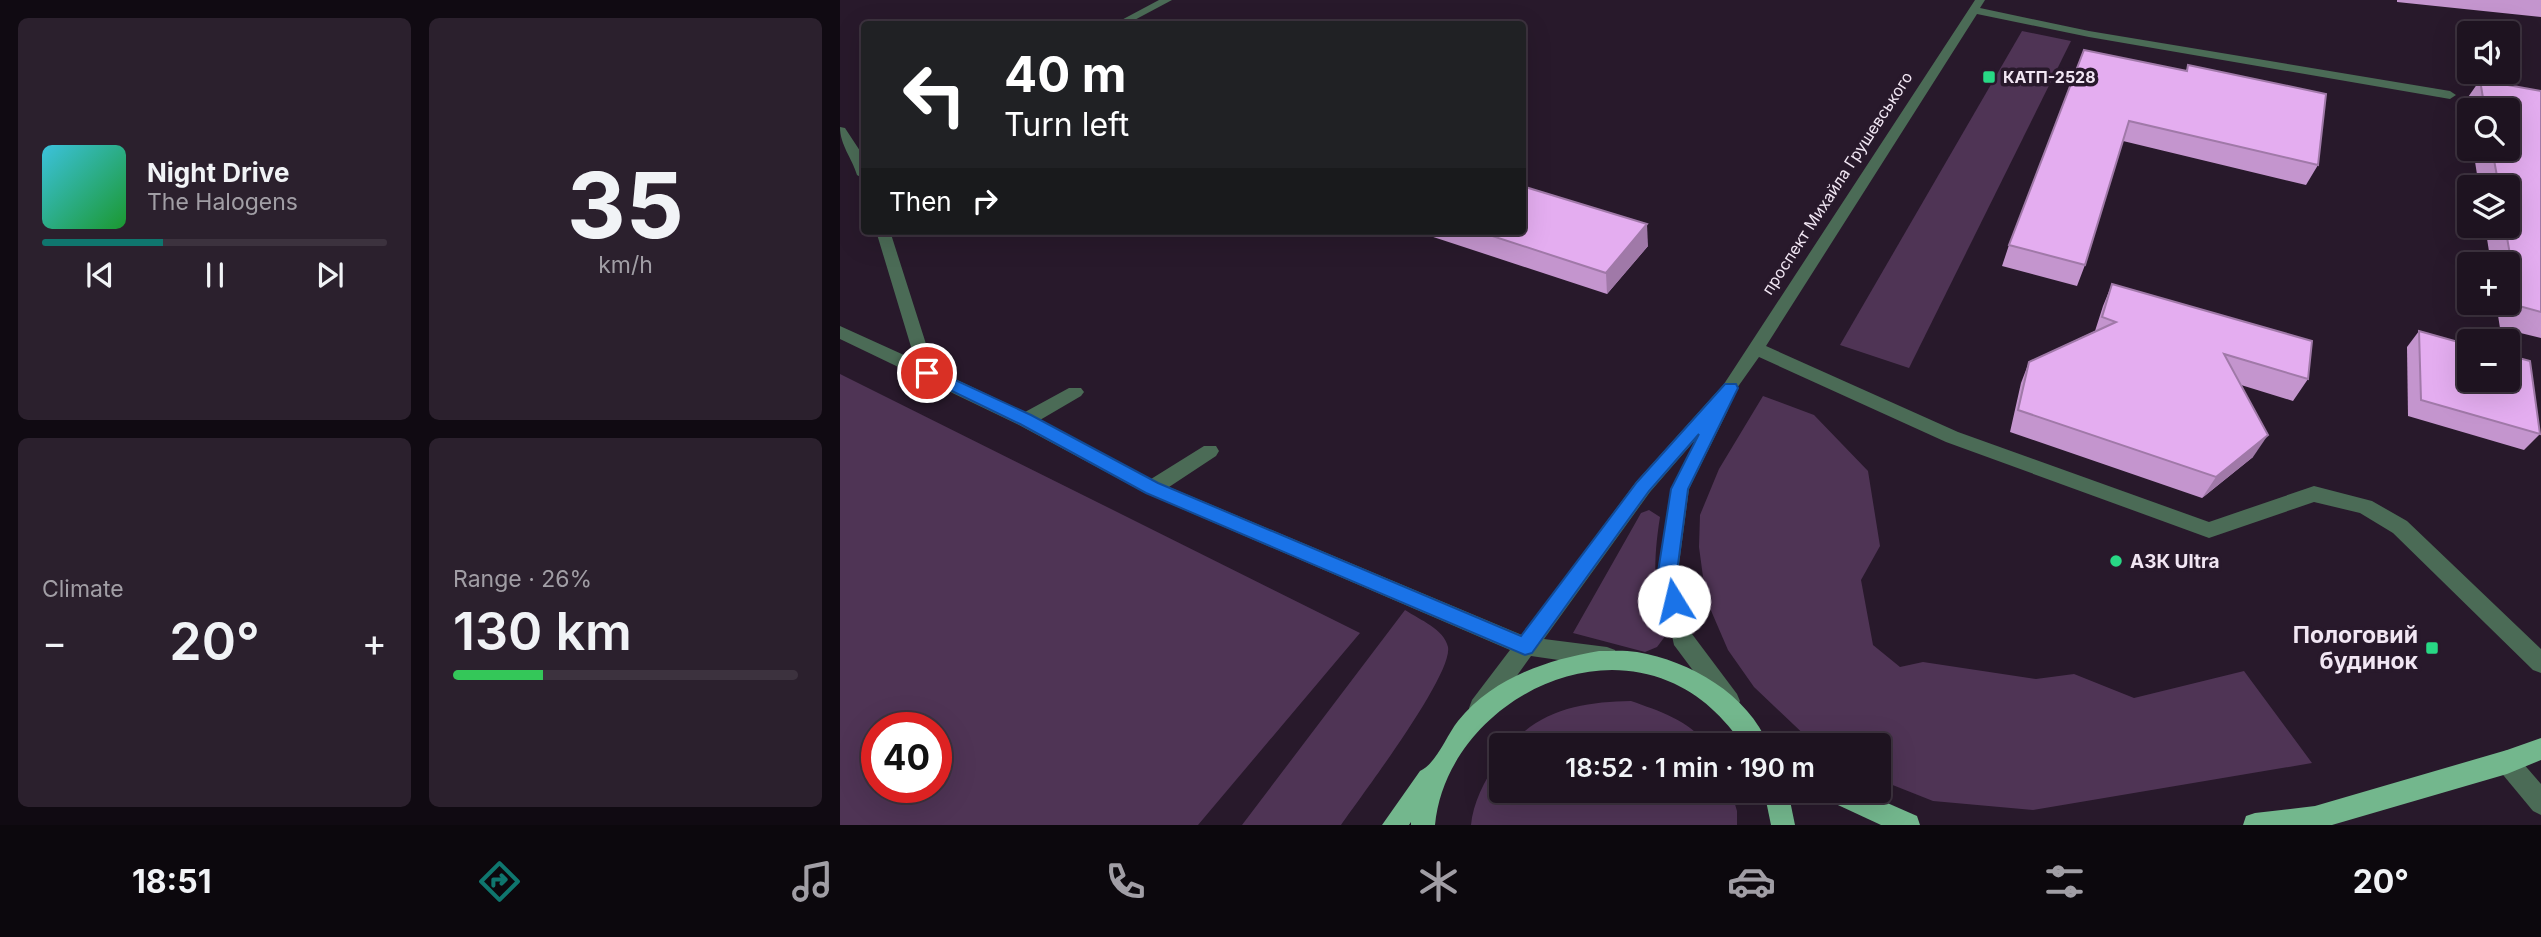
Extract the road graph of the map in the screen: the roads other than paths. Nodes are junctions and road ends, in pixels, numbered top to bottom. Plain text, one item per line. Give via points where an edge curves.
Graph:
1 (1167, 0) edge
2 (1976, 5) edge
3 (1126, 21) edge
4 (2450, 94) dead end
5 (840, 131) edge
6 (861, 157) edge
7 (884, 235) edge
8 (840, 332) edge
9 (1757, 349) junction
10 (927, 373) junction
11 (1730, 388) junction
12 (1074, 392) dead end
13 (1025, 419) junction
14 (1210, 451) dead end
15 (1152, 488) junction
16 (1525, 646) junction
17 (1615, 658) junction
18 (2541, 663) edge
19 (1744, 723) junction
20 (1750, 733) edge
21 (1757, 733) edge
22 (1457, 740) junction
23 (2541, 749) edge
24 (2507, 762) junction
25 (1778, 803) edge
26 (1860, 803) edge
27 (2541, 803) edge
28 (2310, 821) edge
29 (1394, 825) edge
30 (1423, 825) edge
31 (1783, 825) edge
32 (1909, 825) edge
33 (2255, 825) edge

1 - 3 street
2 - 4 street via 2089,34
2 - 9 street, проспект Михайла Грушевського
5 - 6 street
7 - 10 street
8 - 10 street
9 - 11 street, проспект Михайла Грушевського
9 - 18 street via 1952,437 2209,530 2314,494 2365,506 2400,527
10 - 13 street
11 - 16 street, проспект Михайла Грушевського via 1643,487
11 - 19 street, проспект Михайла Грушевського via 1680,489 1668,572 1682,638
12 - 13 street
13 - 15 street
14 - 15 street
15 - 16 street
16 - 17 street
16 - 22 street, проспект Михайла Грушевського
17 - 19 main road via 1663,667 1707,688
17 - 22 main road via 1571,663 1529,678 1490,704
19 - 20 main road
19 - 21 main road
22 - 29 main road, проспект Михайла Грушевського
22 - 30 main road via 1428,793
23 - 24 main road
24 - 27 street
24 - 28 main road
25 - 31 main road
26 - 32 main road
28 - 33 main road

